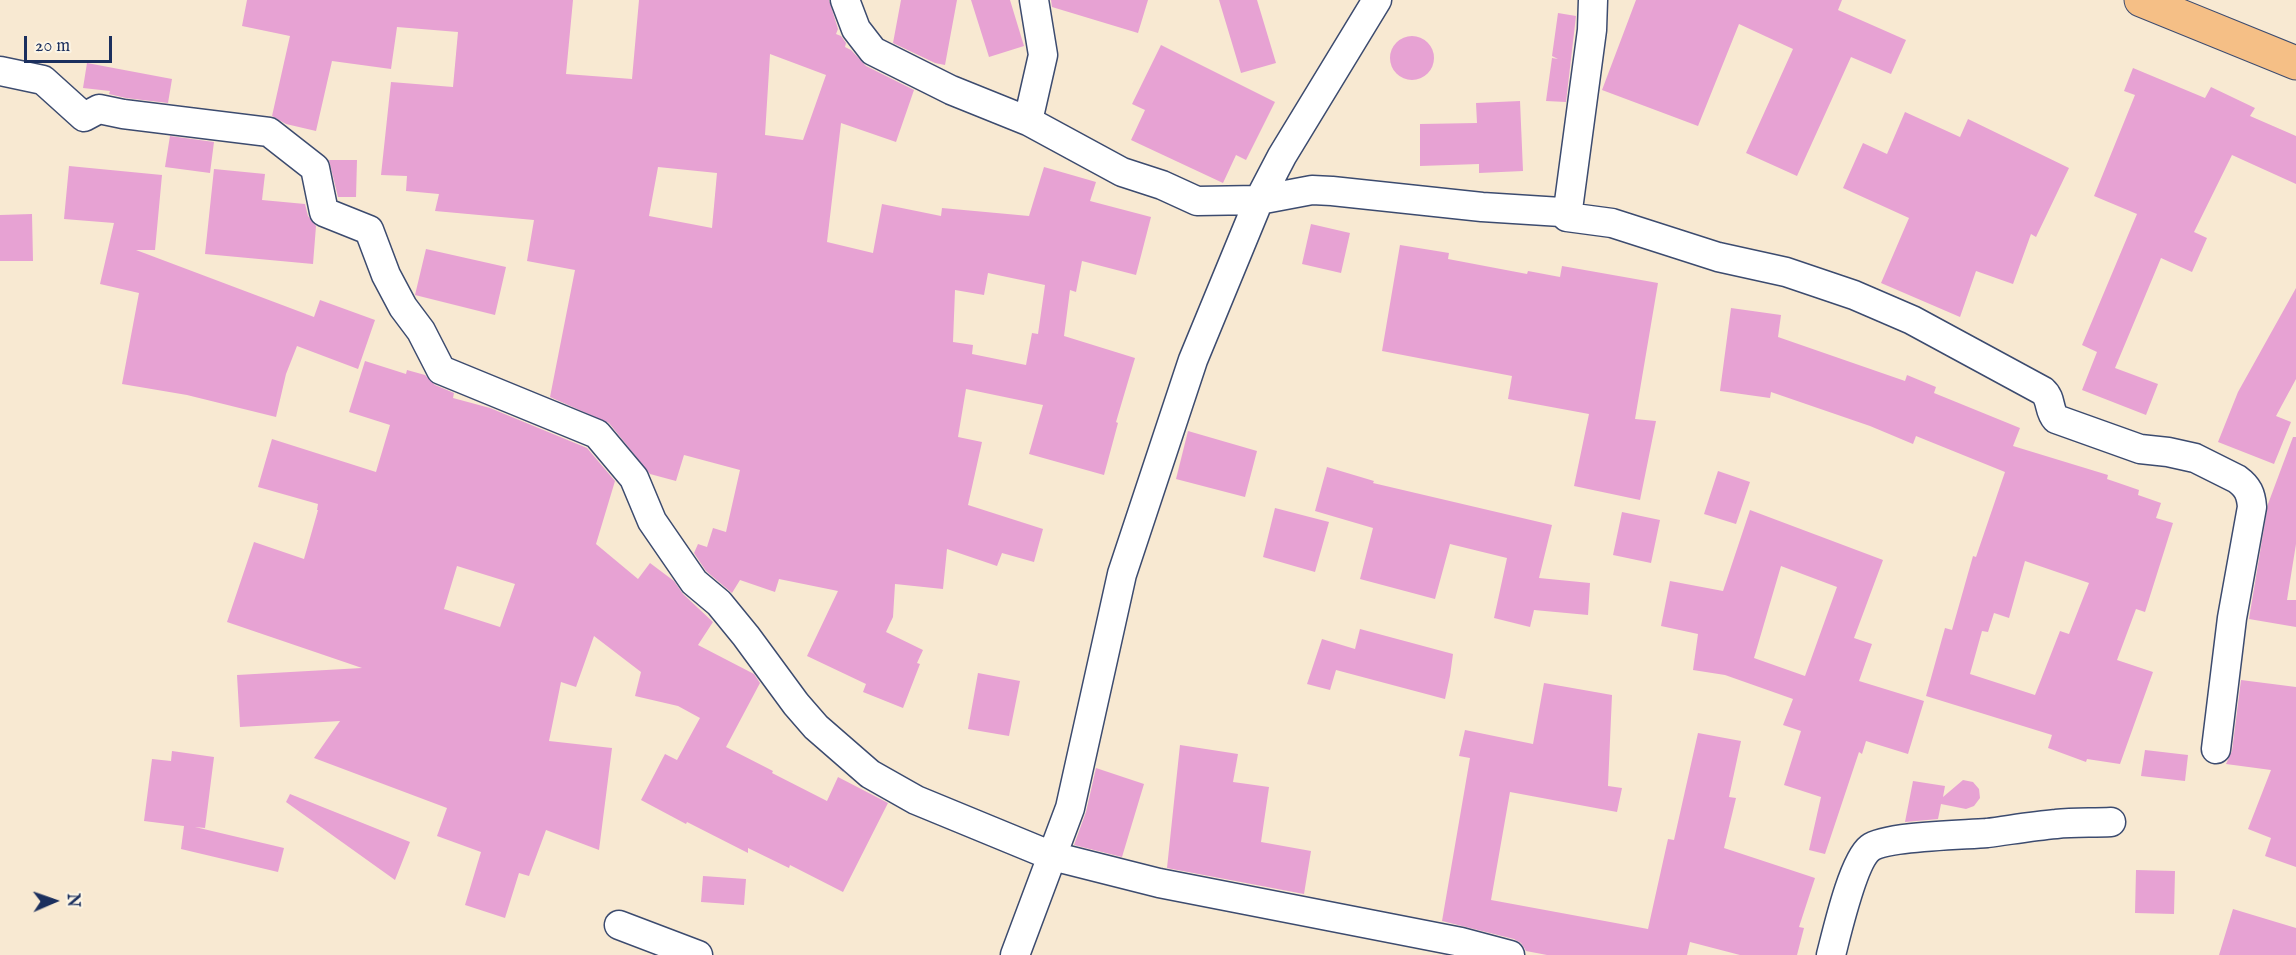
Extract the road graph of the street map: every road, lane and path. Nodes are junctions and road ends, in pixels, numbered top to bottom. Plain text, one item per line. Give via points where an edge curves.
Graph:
1 (845, 0) edge
2 (1034, 0) edge
3 (1377, 0) edge
4 (1593, 0) edge
5 (2141, 0) edge
6 (2296, 63) edge
7 (0, 71) edge
8 (1028, 121) junction
9 (1259, 200) junction
10 (1567, 217) junction
11 (2216, 749) dead end
12 (2111, 822) dead end
13 (1052, 856) junction
14 (619, 925) dead end
15 (698, 955) edge
16 (1015, 955) edge
17 (1510, 955) edge
18 (1831, 955) edge

1 - 8 street via 856,29 873,51 951,90
2 - 8 street via 1043,55
3 - 9 street
4 - 10 street
5 - 6 highway
7 - 13 street via 43,80 84,117 99,110 269,132 315,168 324,212 369,230 386,275 441,370 597,434 634,477 652,521 694,582 719,603 816,727 870,774 916,800
8 - 9 street via 1122,172 1197,201
9 - 10 street via 1312,190 1332,191 1561,212
9 - 13 street via 1192,360 1138,519 1070,808
10 - 11 street via 1612,223 1854,295 1912,320 2043,391 2056,419 2140,449 2195,458 2243,483 2251,494 2251,514 2232,618
12 - 18 street via 1926,837 1870,848 1847,896
13 - 16 street
13 - 17 street via 1159,883
14 - 15 street

